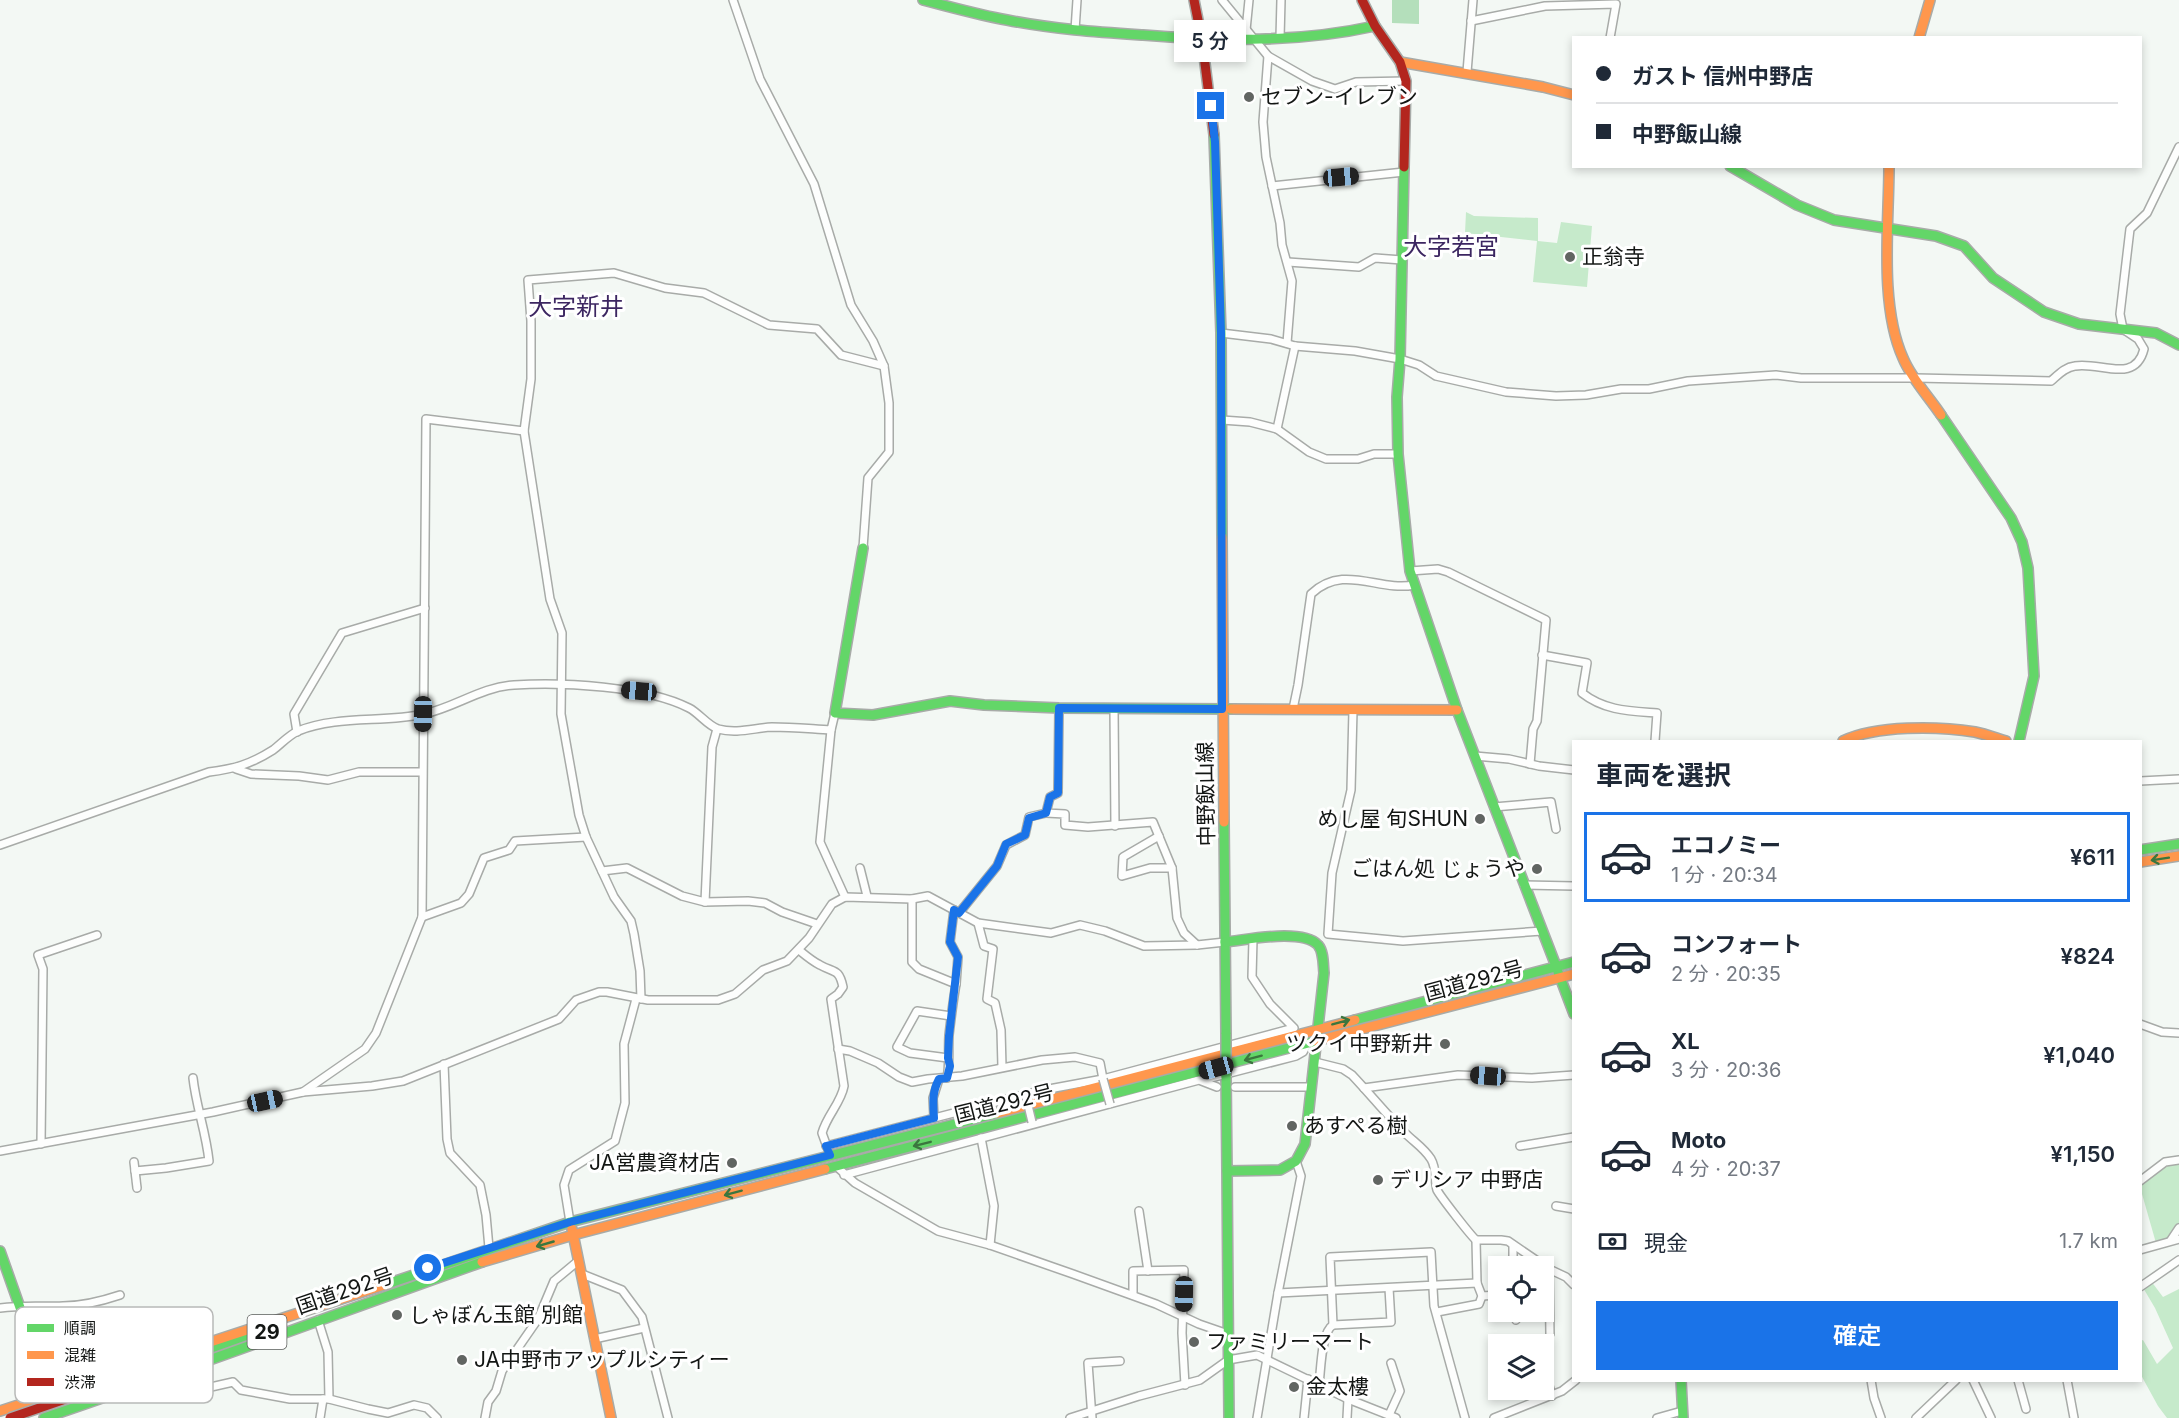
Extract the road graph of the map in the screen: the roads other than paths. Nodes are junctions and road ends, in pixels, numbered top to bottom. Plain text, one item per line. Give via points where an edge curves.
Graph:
1 (733, 0) edge
2 (923, 0) edge
3 (1077, 0) edge
4 (1194, 0) edge
5 (1222, 0) edge
6 (1248, 0) edge
7 (1281, 0) edge
8 (1362, 0) edge
9 (1473, 0) edge
10 (1526, 0) edge
11 (1930, 0) edge
12 (1525, 9) junction
13 (1471, 21) junction
14 (1375, 26) junction
15 (1075, 30) junction
16 (1246, 30) junction
17 (1610, 36) edge
18 (1920, 36) edge
19 (1280, 38) junction
20 (1203, 40) junction
21 (1254, 40) junction
22 (1268, 56) junction
23 (1400, 62) junction
24 (1467, 72) junction
25 (1406, 81) junction
26 (1572, 94) edge
27 (2179, 147) edge
28 (1733, 168) edge
29 (1889, 168) edge
30 (1404, 172) junction
31 (1272, 186) junction
32 (1888, 229) junction
33 (1402, 260) junction
34 (1288, 262) junction
35 (2122, 329) junction
36 (1221, 333) junction
37 (1291, 344) junction
38 (2179, 345) edge
39 (1400, 359) junction
40 (884, 366) junction
41 (1917, 378) junction
42 (1221, 420) junction
43 (1277, 429) junction
44 (524, 431) junction
45 (1398, 454) junction
46 (863, 548) joint
47 (1410, 571) junction
48 (1414, 585) junction
49 (425, 608) junction
50 (1542, 655) junction
51 (562, 685) junction
52 (1059, 708) junction
53 (1114, 709) junction
54 (1222, 709) junction
55 (1293, 710) junction
56 (1353, 710) junction
57 (1457, 710) junction
58 (835, 713) junction
59 (423, 714) junction
60 (717, 729) junction
61 (831, 730) junction
62 (297, 732) junction
63 (1655, 740) edge
64 (1845, 740) edge
65 (2003, 740) edge
66 (2019, 740) edge
67 (1475, 756) junction
68 (1530, 764) junction
69 (236, 769) junction
70 (1572, 770) edge
71 (422, 772) junction
72 (2179, 779) edge
73 (2142, 781) edge
74 (1494, 807) junction
75 (1046, 813) junction
76 (1115, 826) junction
77 (1556, 829) dead end
78 (1159, 836) junction
79 (586, 837) junction
80 (0, 844) edge
81 (2179, 844) edge
82 (2142, 850) edge
83 (2179, 856) edge
84 (2142, 862) edge
85 (860, 868) dead end
86 (1172, 868) junction
87 (602, 871) junction
88 (1524, 885) junction
89 (1572, 886) edge
90 (867, 896) junction
91 (845, 897) junction
92 (912, 899) junction
93 (705, 902) junction
94 (956, 912) junction
95 (422, 917) junction
96 (978, 923) junction
97 (817, 924) junction
98 (1542, 932) junction
99 (1328, 934) junction
100 (97, 935) dead end
101 (1253, 939) junction
102 (1225, 942) junction
103 (1317, 944) junction
104 (1197, 945) junction
105 (799, 950) junction
106 (1572, 962) edge
107 (1556, 966) junction
108 (1572, 974) edge
109 (1560, 977) junction
110 (956, 984) junction
111 (639, 999) junction
112 (1572, 1009) edge
113 (951, 1016) junction
114 (2142, 1025) edge
115 (1319, 1028) junction
116 (2179, 1033) edge
117 (1312, 1042) junction
118 (838, 1049) junction
119 (948, 1058) junction
120 (1315, 1062) junction
121 (444, 1064) junction
122 (1002, 1068) junction
123 (1572, 1075) edge
124 (193, 1078) dead end
125 (943, 1078) junction
126 (1103, 1079) junction
127 (1207, 1079) dead end
128 (1217, 1087) dead end
129 (1234, 1087) dead end
130 (1311, 1087) junction
131 (1364, 1088) junction
132 (1049, 1089) dead end
133 (1039, 1091) dead end
134 (303, 1092) junction
135 (1025, 1096) junction
136 (1110, 1104) junction
137 (199, 1114) junction
138 (934, 1118) junction
139 (1033, 1124) junction
140 (1572, 1137) edge
141 (981, 1138) junction
142 (40, 1144) junction
143 (1520, 1146) dead end
144 (828, 1150) junction
145 (0, 1151) edge
146 (2179, 1160) edge
147 (1296, 1161) junction
148 (134, 1162) dead end
149 (836, 1166) junction
150 (135, 1171) junction
151 (1227, 1171) junction
152 (844, 1175) junction
153 (2142, 1179) edge
154 (137, 1188) dead end
155 (1556, 1206) dead end
156 (1572, 1209) edge
157 (1138, 1211) dead end
158 (570, 1222) junction
159 (2179, 1228) edge
160 (573, 1235) junction
161 (2175, 1239) edge
162 (1476, 1240) junction
163 (990, 1245) junction
164 (1513, 1245) junction
165 (489, 1248) junction
166 (2142, 1249) edge
167 (0, 1251) edge
168 (1513, 1256) edge
169 (1530, 1256) edge
170 (2179, 1260) edge
171 (578, 1261) junction
172 (1148, 1271) junction
173 (1554, 1271) edge
174 (582, 1274) junction
175 (1572, 1282) edge
176 (1478, 1283) junction
177 (1433, 1286) junction
178 (2142, 1286) edge
179 (1389, 1288) junction
180 (1332, 1290) junction
181 (1278, 1293) junction
182 (120, 1295) dead end
183 (1133, 1295) junction
184 (1482, 1296) junction
185 (1488, 1296) edge
186 (19, 1305) junction
187 (0, 1308) edge
188 (314, 1309) junction
189 (1437, 1312) junction
190 (1183, 1316) junction
191 (318, 1320) junction
192 (1550, 1322) edge
193 (1334, 1325) junction
194 (644, 1329) junction
195 (1228, 1334) junction
196 (1550, 1334) dead end
197 (594, 1339) junction
198 (213, 1340) edge
199 (216, 1347) junction
200 (213, 1348) edge
201 (1268, 1359) junction
202 (213, 1360) edge
203 (1228, 1360) junction
204 (1120, 1361) dead end
205 (1392, 1363) dead end
206 (1308, 1378) junction
207 (1573, 1382) edge
208 (1681, 1382) edge
209 (1871, 1382) edge
210 (1954, 1382) edge
211 (1974, 1382) edge
212 (2019, 1382) edge
213 (2067, 1382) edge
214 (1319, 1384) junction
215 (1185, 1385) junction
216 (213, 1387) edge
217 (1554, 1395) edge
218 (326, 1399) junction
219 (1348, 1399) junction
220 (1541, 1400) edge
221 (26, 1403) edge
222 (54, 1403) edge
223 (54, 1403) edge
224 (86, 1403) edge
225 (2026, 1409) dead end
226 (0, 1411) edge
227 (57, 1413) junction
228 (1091, 1414) edge
229 (1683, 1414) edge
230 (1926, 1414) edge
231 (1393, 1417) edge
232 (10, 1418) edge
233 (44, 1418) edge
234 (320, 1418) edge
235 (437, 1418) edge
236 (484, 1418) edge
237 (611, 1418) edge
238 (668, 1418) edge
239 (1070, 1418) edge
240 (1229, 1418) edge
241 (1257, 1418) edge
242 (1304, 1418) edge
243 (1347, 1418) edge
244 (1465, 1418) edge
245 (1494, 1418) edge
246 (1657, 1418) edge
247 (1881, 1418) edge
248 (1916, 1418) edge
249 (1991, 1418) edge
250 (2074, 1418) edge

1 - 40 street via 760,79 814,184 850,305
2 - 15 main road via 1015,22
3 - 15 street
4 - 20 main road, 中野飯山線
5 - 16 street
6 - 16 street
7 - 19 street
8 - 14 main road
9 - 13 street
10 - 12 street
11 - 18 main road
12 - 13 street
12 - 17 street via 1616,4
13 - 24 street
14 - 19 main road via 1347,33
14 - 23 main road
15 - 20 main road
16 - 21 street
19 - 21 main road
20 - 21 main road
20 - 36 main road, 中野飯山線 via 1215,142
21 - 22 street
22 - 25 street via 1335,89 1356,82
22 - 31 street via 1263,122
23 - 24 main road
23 - 25 main road
24 - 26 main road
25 - 30 main road
27 - 35 street via 2147,213 2130,229 2120,314
28 - 32 main road via 1797,205 1834,220
29 - 32 main road
30 - 31 street
30 - 33 main road
31 - 34 street
32 - 35 main road via 1936,236 1964,246 1993,278 2044,312 2079,324
32 - 41 main road via 1888,300 1894,332 1903,359
33 - 34 street via 1375,258 1359,267
33 - 39 main road
34 - 37 street via 1292,281
35 - 38 main road via 2156,333
35 - 41 street via 2138,339 2144,349 2141,360 2132,367 2076,365 2051,381
36 - 37 street
36 - 42 main road, 中野飯山線
37 - 39 street
37 - 43 street via 1292,365
39 - 41 street via 1436,376 1506,392 1556,396 1776,375
39 - 45 main road
40 - 44 street via 841,355 817,329 769,326 704,293 665,288 614,273 528,280 531,379
40 - 46 street via 890,452 868,478
41 - 66 main road via 2011,518 2022,542 2028,568 2034,676
42 - 43 street
42 - 54 main road, 中野飯山線
43 - 45 street via 1326,459
44 - 49 street via 426,419
44 - 51 street via 550,599 562,633
45 - 47 main road
46 - 58 main road
47 - 48 main road
47 - 50 street via 1448,572 1546,620
48 - 55 street via 1400,588 1344,579 1311,594
48 - 57 main road
49 - 59 street
49 - 62 street via 342,633 294,714
50 - 63 street via 1587,663 1582,693 1594,703 1618,710 1657,713
50 - 68 street via 1538,721 1533,729
51 - 59 street via 489,689
51 - 60 street via 639,691 689,708
51 - 79 street via 561,714
52 - 53 main road
52 - 58 main road via 950,701 873,715
52 - 75 street via 1058,793 1050,797
53 - 54 main road
53 - 76 street
54 - 55 main road
54 - 102 main road, 中野飯山線
55 - 56 main road
56 - 57 main road
56 - 99 street via 1351,790 1332,873
57 - 67 main road
58 - 61 street
59 - 62 street via 332,722
59 - 71 street
60 - 61 street
60 - 93 street via 711,757
61 - 91 street via 820,842
62 - 69 street via 272,751
64 - 65 main road via 1874,730 1936,729 1976,732
67 - 68 street
67 - 74 main road
68 - 70 street
69 - 71 street via 251,774 328,780 359,772
69 - 80 street via 209,772
71 - 95 street
72 - 73 street
74 - 77 street via 1551,802
74 - 88 main road
75 - 76 street via 1065,814 1065,825
75 - 94 street via 1029,818 1025,835 1006,844 997,866
76 - 78 street via 1153,822
78 - 86 street
78 - 86 street via 1123,857 1122,876 1150,868
79 - 87 street
79 - 95 street via 514,841 509,850 484,858 469,894 461,903
81 - 82 main road
83 -> 84 main road
85 - 90 street
86 - 104 street via 1177,918 1184,933
87 - 93 street via 627,868 682,897
87 - 111 street via 631,921 638,954
88 - 89 street
88 - 98 main road
90 - 91 street
90 - 92 street
91 - 97 street via 832,903
92 - 94 street via 927,896
92 - 110 street via 912,963
93 - 97 street via 765,903
94 - 96 street
94 - 110 street via 950,942 958,957
95 - 134 street via 376,1033 365,1049
96 - 104 street via 1051,933 1080,925 1144,946
96 - 122 street via 984,946 993,949 987,999 995,1003 1001,1030
97 - 105 street
98 - 99 street via 1403,941
98 - 107 main road
99 - 103 street
100 - 142 street via 38,955 44,969
101 - 102 main road
101 - 103 main road via 1296,936
101 - 126 street via 1252,977 1270,1004 1294,1028
102 - 104 street
102 - 151 main road, 中野飯山線, bridge
103 - 115 main road via 1324,959
105 - 111 street via 787,961 763,970 735,993 718,1000
105 - 118 street via 841,976 843,987 831,999
106 - 107 main road, 国道292号
107 - 109 main road
115 -> 107 main road, 国道292号
108 - 109 main road, 国道292号
109 - 112 main road
109 - 117 main road, 国道292号
110 - 113 street
111 - 121 street via 591,993 576,1000 559,1019
111 - 158 street via 624,1044 625,1103 615,1141 569,1170 564,1185
113 - 119 street
113 - 119 street via 917,1011 897,1047 910,1053
114 - 116 street
115 - 117 main road
115 - 144 main road, 国道292号 via 1034,1104
117 - 120 main road
117 - 127 street via 1296,1056
117 -> 149 main road, 国道292号
118 - 125 street via 878,1063 912,1082
118 - 144 street via 844,1086 824,1124 822,1133
119 - 125 street via 950,1066
120 - 130 main road
120 - 131 street via 1343,1069
121 - 134 street via 403,1081
121 - 165 street via 450,1153 480,1185
122 - 125 street
122 - 126 street via 1075,1057 1100,1063
123 - 131 street via 1458,1075
124 - 137 street
125 - 138 street via 933,1098
126 - 132 street
126 - 136 street, bridge
128 - 136 street via 1199,1080
129 - 130 street
130 - 147 main road via 1305,1144
131 - 162 street via 1424,1149 1435,1167 1439,1194
133 - 135 street
134 - 137 street
135 - 138 street
135 - 139 street, bridge
136 - 139 street
137 - 142 street
137 - 150 street via 207,1137 209,1161
138 - 144 street
139 - 141 street
140 - 143 street
141 - 152 street
141 - 163 street via 993,1206
142 - 145 street
144 - 158 main road, 国道292号
146 - 153 street via 2165,1162
147 - 151 main road via 1280,1170
147 - 181 street via 1301,1176
148 - 150 street
149 - 152 street
149 -> 160 main road, 国道292号
150 - 154 street
151 - 195 main road, 中野飯山線
152 - 163 street via 938,1231
155 - 156 street
157 - 172 street
158 - 160 main road
158 - 165 main road, 国道292号
159 - 161 street
160 - 171 main road
160 -> 191 main road, 国道292号 via 491,1259
161 - 166 street
162 - 164 street via 1501,1240
162 - 176 street
163 - 183 street
164 - 168 street
164 - 169 street
165 - 188 main road, 国道292号
167 - 186 main road
170 - 178 street
171 - 174 main road
171 - 236 street via 554,1281 538,1319 502,1371
172 - 183 street via 1133,1271
172 - 190 street via 1184,1270
173 - 175 street
174 - 194 street via 622,1290 642,1317
174 - 197 main road
176 - 177 street
176 - 184 street
177 - 179 street
177 - 180 street via 1431,1252 1330,1257
177 - 189 street
179 - 180 street
179 - 193 street via 1391,1322
180 - 181 street
180 - 193 street
181 - 201 street
182 - 186 street via 65,1306
183 - 190 street
184 - 185 street
184 - 189 street via 1479,1304
186 - 187 street
188 - 198 main road, 国道292号
188 - 199 main road, 29
189 - 244 street
190 - 195 street
190 - 215 street
191 - 199 main road, 29
191 - 202 main road, 国道292号
191 - 218 street via 328,1352
192 - 196 street
193 - 214 street via 1325,1336
194 - 197 street
194 - 238 street
195 - 203 main road, 中野飯山線
197 - 237 main road
199 - 200 main road, 29, bridge
201 - 203 street via 1257,1355
201 - 206 street
201 - 241 street
203 - 215 street via 1200,1380
203 - 240 main road, 中野飯山線
204 - 228 street via 1088,1363
205 - 231 street via 1400,1391
206 - 214 street
206 - 242 street
207 - 217 street
208 - 229 main road
209 - 247 street
210 - 230 street
211 - 249 street
212 - 225 street
213 - 250 street
214 - 219 street
215 - 228 street
216 - 218 street via 233,1382 241,1390 290,1399
218 - 234 street
218 - 235 street via 388,1413 414,1405 426,1408
219 - 231 street
219 - 243 street
220 - 245 street
221 - 226 main road, 国道292号
222 - 227 main road
223 - 232 main road, 29, bridge
224 - 227 main road, 国道292号
227 - 233 main road, 国道292号
228 - 239 street
229 - 246 street
230 - 248 street

